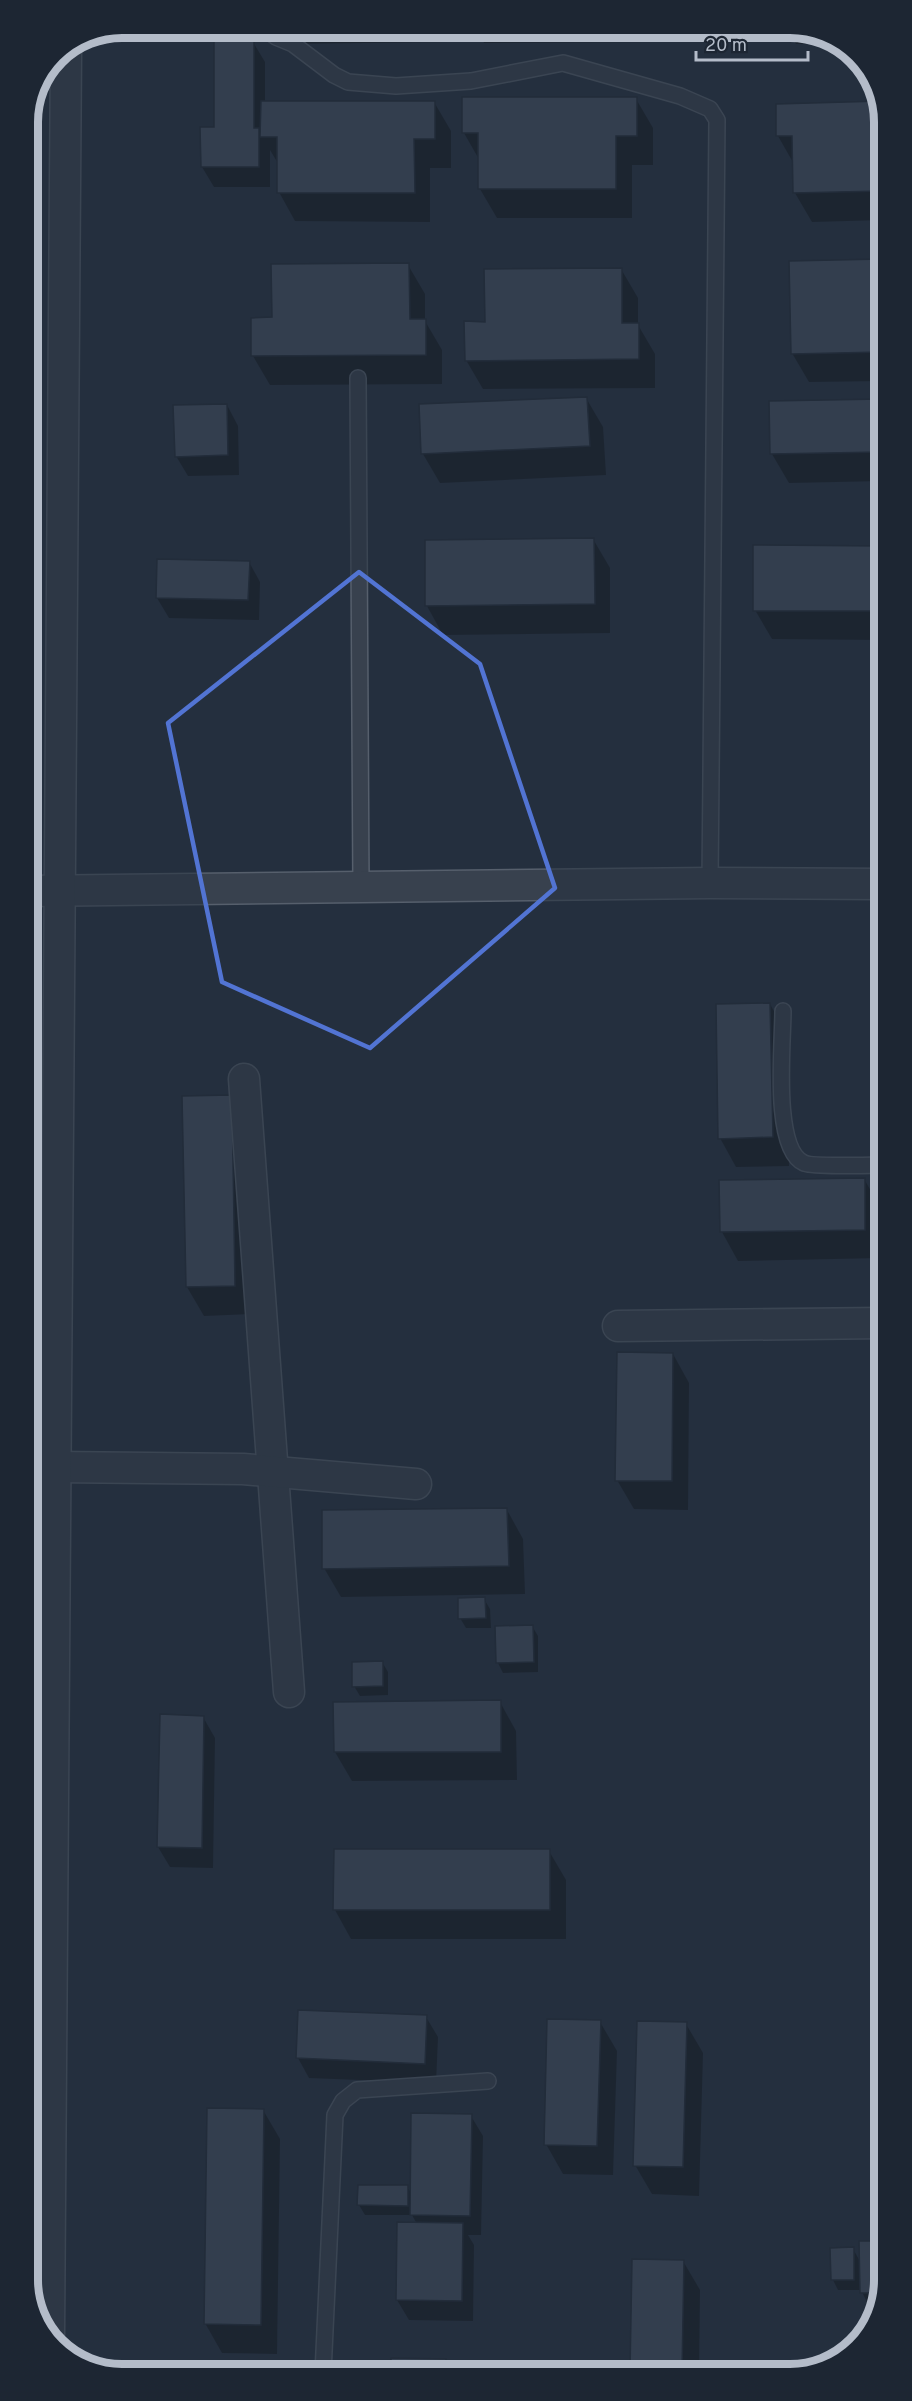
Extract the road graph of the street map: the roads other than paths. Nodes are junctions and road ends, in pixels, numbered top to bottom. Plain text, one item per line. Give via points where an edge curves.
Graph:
1 (278, 38) edge
2 (66, 58) edge
3 (358, 378) dead end
4 (710, 883) junction
5 (874, 884) edge
6 (361, 887) junction
7 (38, 891) edge
8 (58, 891) junction
9 (783, 1011) dead end
10 (244, 1079) dead end
11 (874, 1165) edge
12 (874, 1323) edge
13 (618, 1326) dead end
14 (55, 1467) junction
15 (274, 1472) junction
16 (416, 1484) dead end
17 (289, 1692) dead end
18 (488, 2081) dead end
19 (49, 2322) edge
20 (323, 2363) edge

1 - 4 lane via 348,82 396,86 471,81 563,63 680,96 710,109 717,120
2 - 8 street
3 - 6 lane
4 - 5 street
4 - 6 street
6 - 8 street
7 - 8 street
8 - 14 street
9 - 11 lane via 782,1109 790,1152 805,1163
10 - 15 street
12 - 13 street
14 - 15 street
14 - 19 street
15 - 16 street
15 - 17 street
18 - 20 lane via 357,2090 343,2101 335,2115

